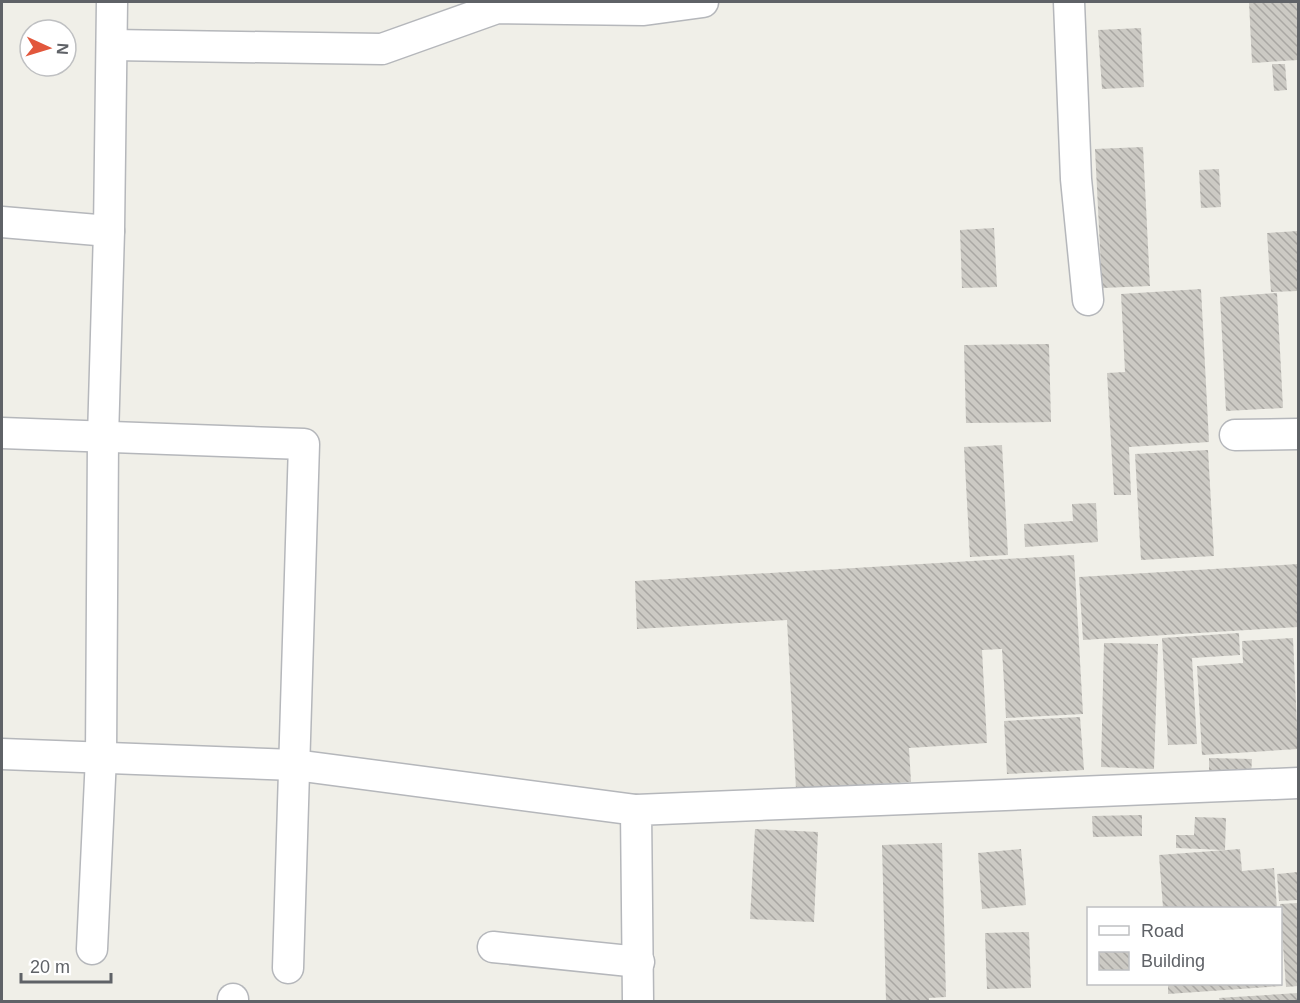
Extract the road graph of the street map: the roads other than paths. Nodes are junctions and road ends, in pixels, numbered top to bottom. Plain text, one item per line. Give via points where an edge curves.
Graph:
1 (112, 2) edge
2 (703, 2) edge
3 (1070, 2) edge
4 (497, 5) edge
5 (644, 6) edge
6 (112, 45) junction
7 (2, 222) edge
8 (109, 231) junction
9 (1088, 300) dead end
10 (2, 433) edge
11 (1299, 434) edge
12 (1235, 435) dead end
13 (103, 438) junction
14 (2, 754) edge
15 (101, 757) junction
16 (295, 765) junction
17 (1299, 783) edge
18 (636, 810) junction
19 (493, 947) dead end
20 (92, 949) dead end
21 (639, 962) junction
22 (288, 968) dead end
23 (638, 1002) edge

1 - 6 street
2 - 5 street
3 - 9 street via 1076,179
4 - 5 street
4 - 6 street via 382,49
6 - 8 street
7 - 8 street
8 - 13 street
10 - 13 street
11 - 12 street
13 - 15 street
13 - 16 street via 304,444
14 - 15 street
15 - 16 street
15 - 20 street
16 - 18 street
16 - 22 street
17 - 18 street
18 - 21 street
19 - 21 street
21 - 23 street

